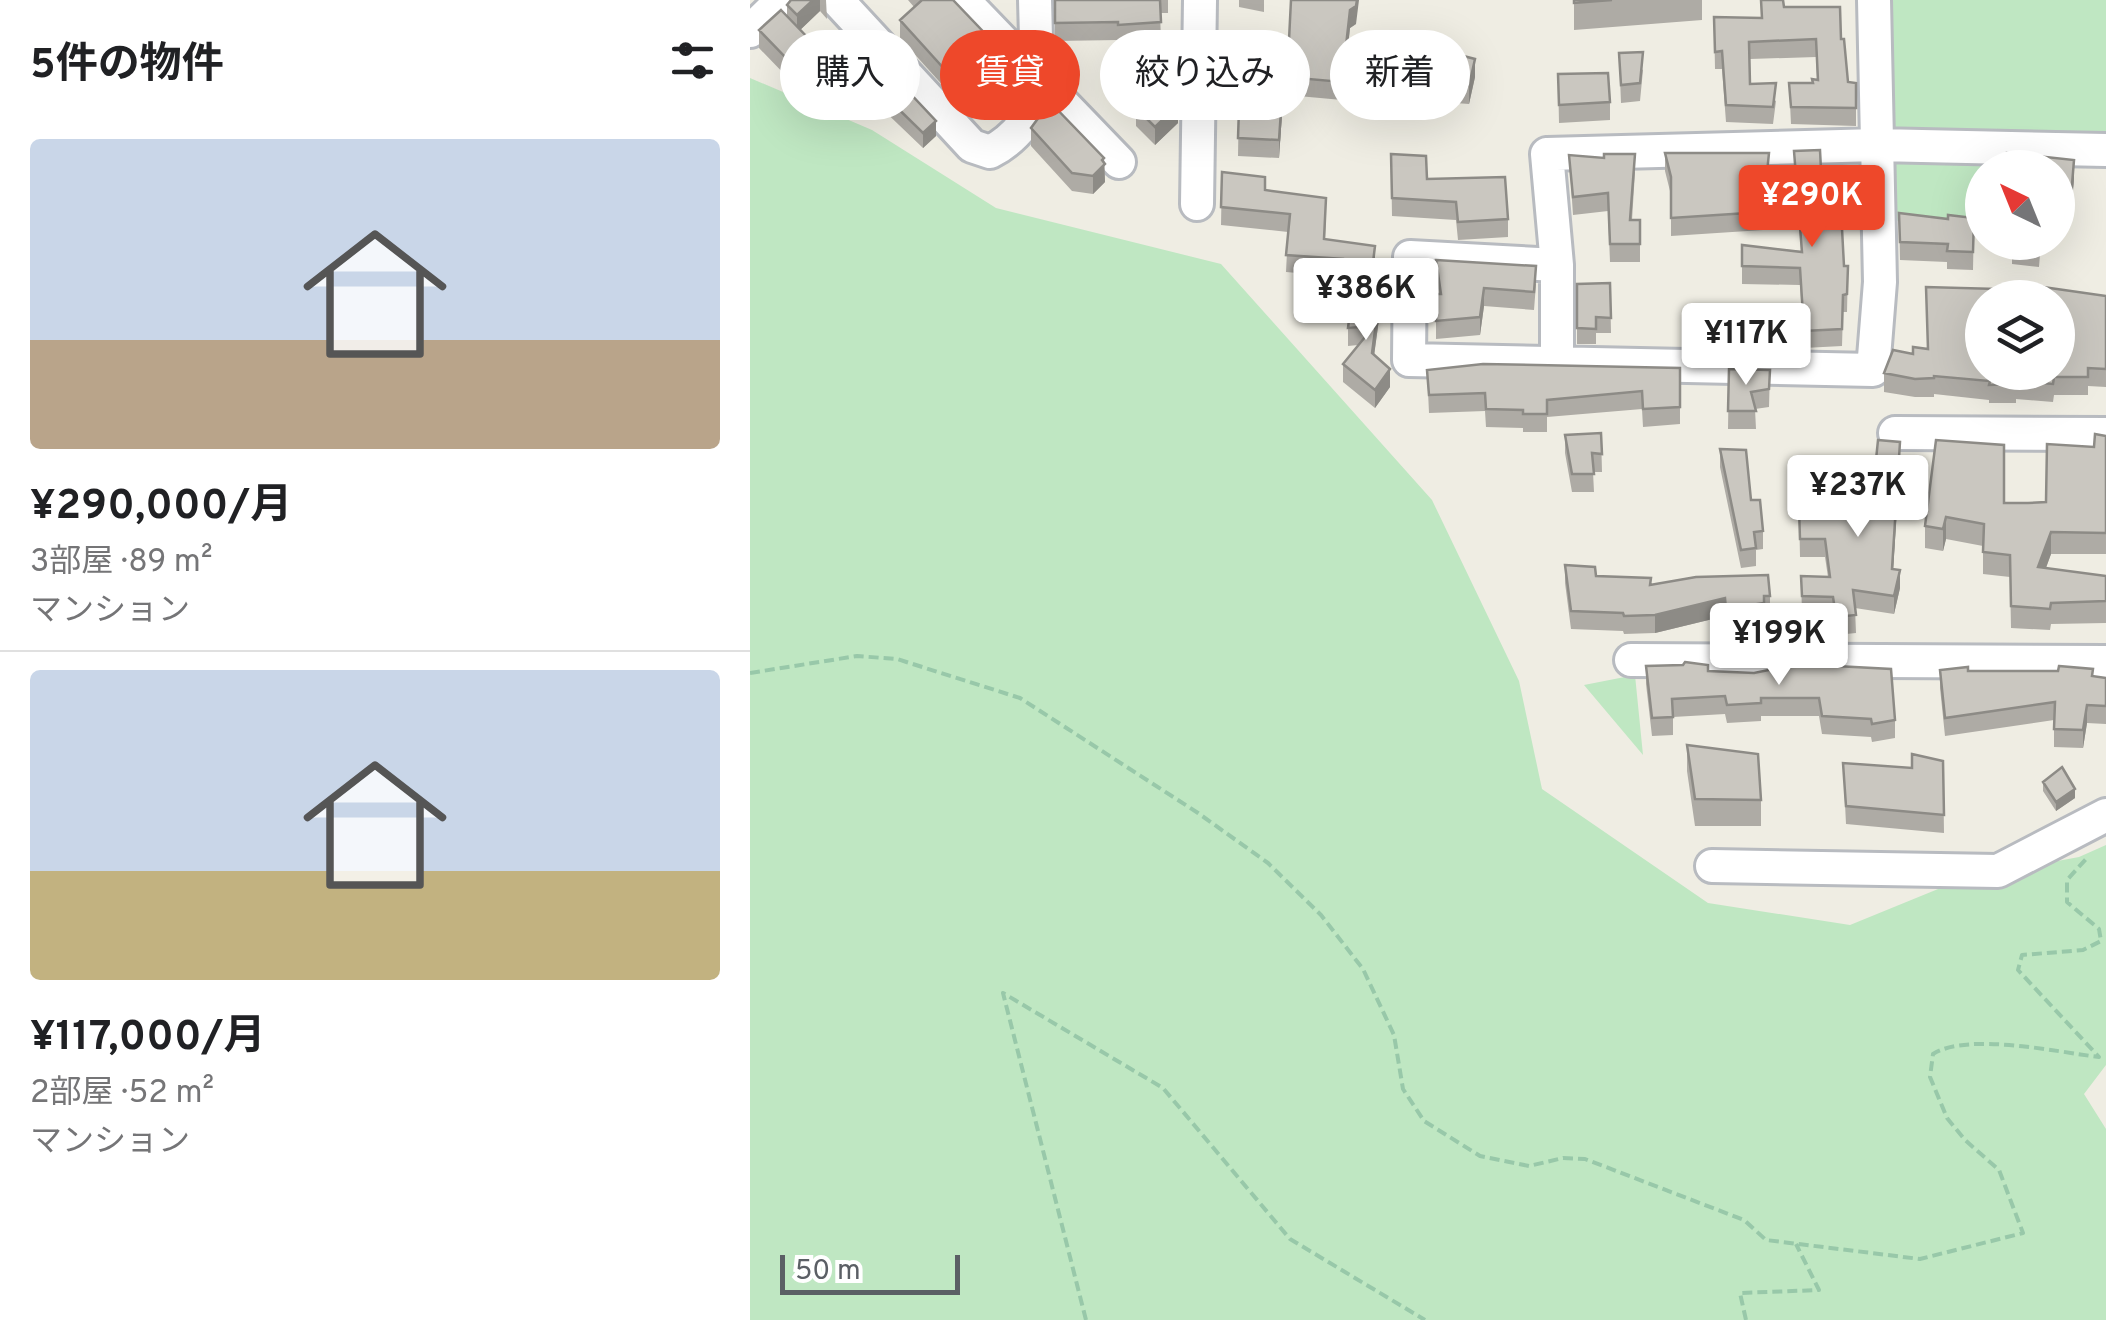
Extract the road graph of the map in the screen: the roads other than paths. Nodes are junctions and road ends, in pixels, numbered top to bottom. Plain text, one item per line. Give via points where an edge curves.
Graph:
1 (782, 0) edge
2 (838, 0) edge
3 (962, 0) edge
4 (1035, 0) edge
5 (1200, 0) edge
6 (1874, 0) edge
7 (991, 30) edge
8 (1036, 30) edge
9 (750, 31) edge
10 (940, 111) edge
11 (948, 120) edge
12 (1028, 120) edge
13 (1078, 120) edge
14 (1878, 145) junction
15 (2106, 150) edge
16 (1119, 162) dead end
17 (1198, 204) dead end
18 (1557, 265) junction
19 (1557, 364) junction
20 (1896, 433) dead end
21 (2106, 434) edge
22 (1632, 660) dead end
23 (2106, 662) edge
24 (2106, 815) edge
25 (1712, 866) dead end

1 - 9 street
2 - 10 street
3 - 7 street
4 - 8 street
5 - 17 street
6 - 14 street
11 - 12 street via 972,146 990,152
13 - 16 street
14 - 15 street
14 - 18 street via 1548,154
14 - 19 street via 1874,370
18 - 19 street
18 - 19 street via 1410,258 1409,360
20 - 21 street
22 - 23 street
24 - 25 street via 1998,870

